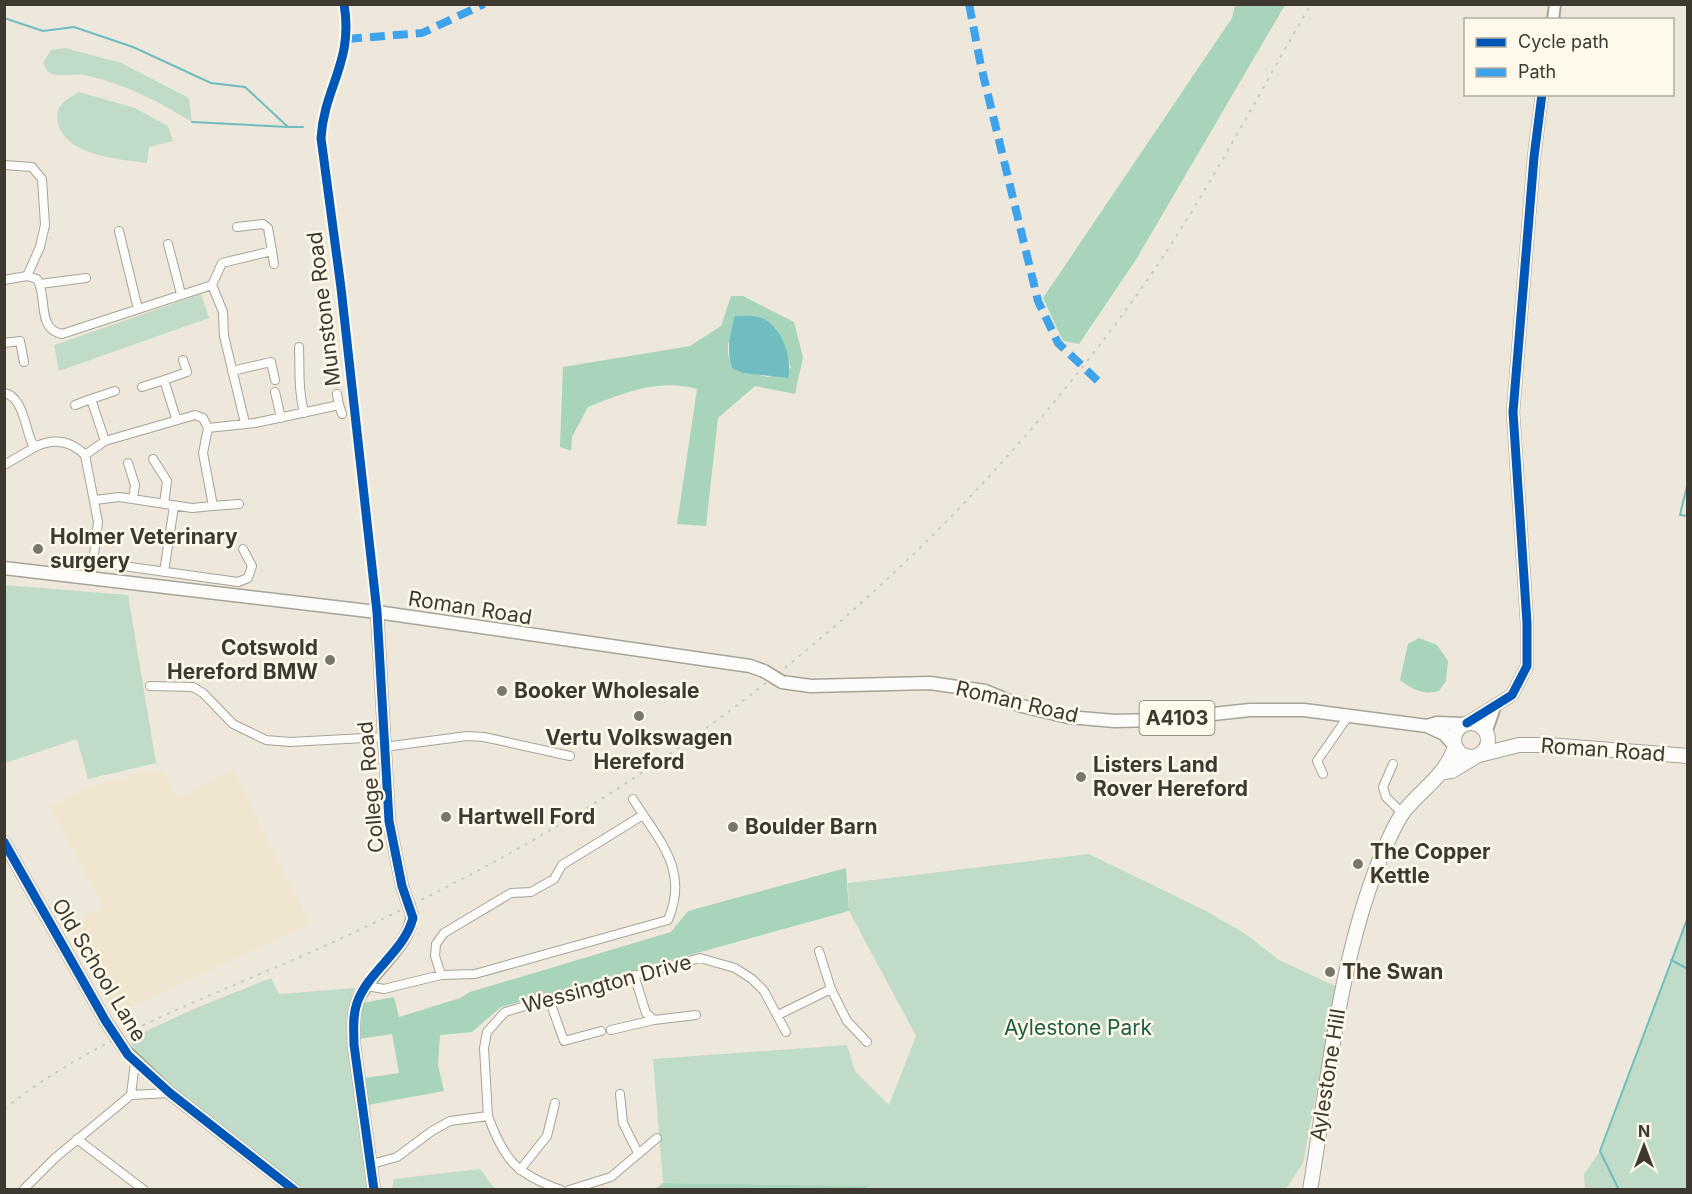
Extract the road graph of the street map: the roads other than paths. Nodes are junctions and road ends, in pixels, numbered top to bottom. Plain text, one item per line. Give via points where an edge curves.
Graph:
1 (344, 4) edge
2 (1542, 96) edge
3 (4, 165) edge
4 (237, 227) dead end
5 (119, 231) dead end
6 (168, 244) dead end
7 (272, 251) junction
8 (274, 264) dead end
9 (27, 276) junction
10 (86, 278) dead end
11 (4, 280) edge
12 (40, 284) junction
13 (212, 285) junction
14 (181, 294) junction
15 (138, 309) junction
16 (4, 343) edge
17 (299, 346) dead end
18 (183, 360) dead end
19 (24, 362) dead end
20 (232, 371) junction
21 (164, 380) junction
22 (275, 380) dead end
23 (142, 387) dead end
24 (115, 391) dead end
25 (275, 392) dead end
26 (4, 393) edge
27 (337, 394) dead end
28 (91, 399) junction
29 (75, 405) dead end
30 (339, 405) junction
31 (304, 413) junction
32 (342, 414) dead end
33 (176, 418) junction
34 (281, 418) junction
35 (245, 423) junction
36 (208, 428) junction
37 (105, 441) junction
38 (37, 446) junction
39 (85, 455) junction
40 (153, 459) dead end
41 (128, 463) dead end
42 (4, 465) edge
43 (133, 499) junction
44 (95, 500) junction
45 (164, 504) junction
46 (238, 504) dead end
47 (174, 506) junction
48 (213, 506) junction
49 (243, 549) dead end
50 (116, 565) dead end
51 (4, 568) edge
52 (164, 572) junction
53 (91, 579) junction
54 (377, 612) junction
55 (150, 686) dead end
56 (1495, 707) junction
57 (1347, 718) junction
58 (1466, 724) junction
59 (1427, 726) junction
60 (1487, 734) junction
61 (383, 742) junction
62 (1519, 745) junction
63 (1455, 746) junction
64 (570, 756) dead end
65 (1477, 756) junction
66 (1688, 756) edge
67 (1393, 764) dead end
68 (1444, 772) junction
69 (1323, 774) dead end
70 (633, 799) dead end
71 (1402, 813) junction
72 (643, 815) junction
73 (4, 842) edge
74 (819, 951) dead end
75 (441, 975) junction
76 (634, 975) junction
77 (367, 986) junction
78 (831, 989) junction
79 (549, 999) junction
80 (696, 1015) dead end
81 (778, 1015) junction
82 (654, 1020) junction
83 (610, 1030) dead end
84 (601, 1031) dead end
85 (786, 1032) dead end
86 (867, 1042) dead end
87 (135, 1062) junction
88 (170, 1093) junction
89 (620, 1094) dead end
90 (131, 1095) junction
91 (555, 1103) dead end
92 (488, 1116) junction
93 (657, 1138) dead end
94 (77, 1139) junction
95 (638, 1153) junction
96 (372, 1164) junction
97 (520, 1170) junction
98 (23, 1190) edge
99 (144, 1190) edge
100 (294, 1190) edge
101 (375, 1190) edge
102 (561, 1190) edge
103 (569, 1190) edge
104 (1310, 1190) edge

1 - 54 street, Munstone Road via 344,57 322,121 321,138
2 - 56 street via 1513,412 1527,666 1512,694
3 - 9 street via 32,167 42,179 45,231
4 - 7 street via 262,224 268,228
5 - 15 street
6 - 14 street
7 - 8 street
7 - 13 street via 222,263
9 - 11 street
9 - 12 street
10 - 12 street
12 - 15 street via 46,320 56,333 68,333
13 - 14 street
13 - 20 street via 223,312
14 - 15 street
16 - 19 street via 20,340
17 - 31 street via 298,385
18 - 21 street via 187,372
20 - 22 street via 271,362
20 - 35 street
21 - 23 street
21 - 33 street
24 - 28 street
25 - 34 street
26 - 38 street via 17,399 32,442
27 - 30 street
28 - 29 street
28 - 37 street
30 - 31 street
30 - 32 street
31 - 34 street
33 - 36 street via 195,415 203,418
33 - 37 street
34 - 35 street
35 - 36 street
36 - 48 street via 203,453
37 - 39 street
38 - 39 street via 60,441
38 - 42 street
39 - 44 street
40 - 45 street via 167,482
41 - 43 street via 134,482
43 - 44 street
43 - 45 street
44 - 53 street via 98,522
45 - 47 street
46 - 48 street
47 - 48 street
47 - 52 street
49 - 52 street via 252,566 248,578 238,582
50 - 52 street
51 - 53 main road, Roman Road / A4103
53 - 54 main road, Roman Road / A4103
54 - 57 main road, Roman Road / A4103, bridge via 730,663 764,671 782,682 811,686 930,683 985,691 1022,706 1068,717 1158,720 1250,710 1304,710
54 - 61 street, College Road
55 - 61 street via 193,687 233,724 266,740
56 - 58 street
56 - 60 street
57 - 59 main road, Roman Road / A4103
57 - 69 street via 1317,761
58 - 59 main road, Roman Road / A4103
58 - 60 highway, A4103 via 1478,725
58 - 63 highway via 1454,735
59 - 63 main road, Roman Road / A4103
60 - 62 highway, Roman Road / A4103
60 - 65 highway via 1487,744
61 - 64 street via 484,737
61 - 77 street, College Road, bridge via 388,821 412,922
62 - 65 highway, Roman Road / A4103
62 - 66 highway, Roman Road / A4103
63 - 65 highway, A4103 via 1461,755
63 - 68 highway, Aylestone Hill
65 - 68 highway, Aylestone Hill
67 - 71 street via 1383,787 1386,797
68 - 71 highway, Aylestone Hill
70 - 72 street
71 - 104 highway, Aylestone Hill via 1361,910 1339,1003
72 - 75 street via 562,865 554,879 531,892 511,893 444,933 436,944 435,956
72 - 75 street via 672,861 677,886 668,920 475,974
73 - 87 street, Old School Lane, bridge via 105,1020
74 - 78 street
75 - 77 street via 384,989
76 - 79 street, Wessington Drive
76 - 81 street, Wessington Drive via 700,958 718,961 752,979
76 - 82 street via 646,1013
77 - 96 street, College Road via 356,1006 354,1045
78 - 81 street
78 - 86 street via 847,1022
79 - 84 street via 564,1041
79 - 92 street, Wessington Drive via 505,1012 487,1032 484,1048
80 - 82 street
81 - 85 street, Wessington Drive
82 - 83 street
87 - 88 street, Old School Lane
87 - 90 street
88 - 90 street
88 - 100 street, Old School Lane
89 - 95 street via 622,1123
90 - 94 street
91 - 97 street via 547,1136
92 - 96 street via 450,1121 398,1156
92 - 97 street, Wessington Drive via 505,1156
93 - 95 street
94 - 98 street
94 - 99 street
95 - 103 street via 611,1177
96 - 101 street, College Road
97 - 102 street

